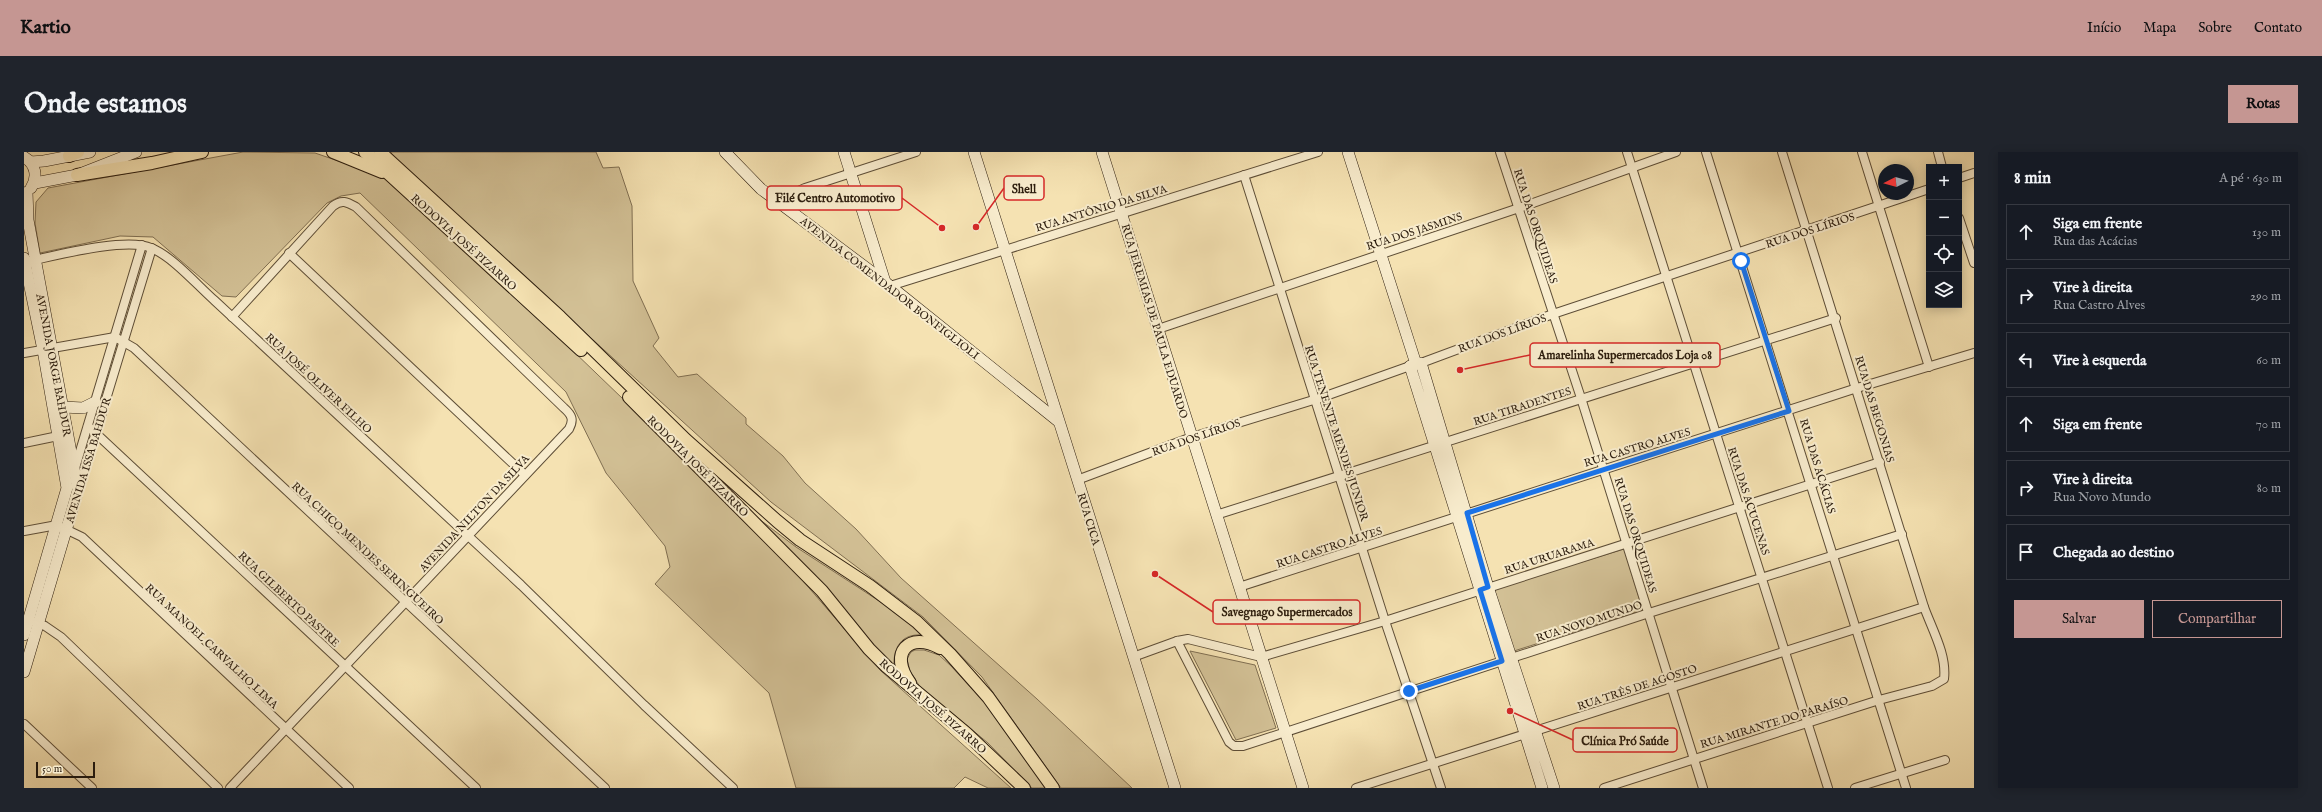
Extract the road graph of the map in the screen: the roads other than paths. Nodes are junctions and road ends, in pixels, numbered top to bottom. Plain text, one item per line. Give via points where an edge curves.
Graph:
1 (90, 152) edge
2 (136, 152) edge
3 (202, 152) edge
4 (333, 152) edge
5 (365, 152) edge
6 (725, 152) edge
7 (844, 152) edge
8 (916, 152) edge
9 (974, 152) edge
10 (1102, 152) edge
11 (1318, 152) edge
12 (1348, 152) edge
13 (1500, 152) edge
14 (1627, 152) edge
15 (1676, 152) edge
16 (1706, 152) edge
17 (1782, 152) edge
18 (1862, 152) edge
19 (1938, 152) edge
20 (73, 154) edge
21 (384, 154) edge
22 (27, 159) edge
23 (1941, 164) edge
24 (1632, 168) junction
25 (1974, 173) edge
26 (851, 174) junction
27 (76, 175) junction
28 (1244, 175) junction
29 (390, 176) junction
30 (1962, 177) edge
31 (34, 183) junction
32 (1926, 190) edge
33 (26, 193) edge
34 (777, 201) junction
35 (1880, 206) junction
36 (1518, 208) junction
37 (1122, 214) junction
38 (1962, 227) edge
39 (1808, 231) junction
40 (142, 245) junction
41 (152, 248) junction
42 (1005, 249) junction
43 (289, 253) junction
44 (1739, 253) junction
45 (1380, 254) junction
46 (27, 261) edge
47 (1974, 263) edge
48 (1666, 278) junction
49 (887, 284) junction
50 (1280, 287) junction
51 (1553, 314) junction
52 (232, 317) junction
53 (1836, 318) junction
54 (1158, 329) junction
55 (114, 337) junction
56 (1766, 339) junction
57 (124, 341) junction
58 (47, 349) junction
59 (24, 353) edge
60 (1974, 353) edge
61 (1694, 362) junction
62 (1416, 364) junction
63 (1929, 368) junction
64 (1857, 388) junction
65 (1023, 392) junction
66 (1581, 398) junction
67 (1314, 399) junction
68 (95, 402) junction
69 (63, 407) junction
70 (1054, 407) junction
71 (1789, 411) junction
72 (1058, 420) junction
73 (88, 426) junction
74 (97, 432) junction
75 (1717, 434) junction
76 (63, 435) junction
77 (1192, 437) junction
78 (24, 443) edge
79 (1446, 443) junction
80 (1435, 446) junction
81 (1880, 462) junction
82 (1604, 469) junction
83 (74, 472) junction
84 (525, 475) junction
85 (1340, 477) junction
86 (1077, 480) junction
87 (1812, 484) junction
88 (67, 488) junction
89 (78, 490) junction
90 (1740, 506) junction
91 (1216, 515) junction
92 (1462, 515) junction
93 (57, 525) junction
94 (68, 529) junction
95 (24, 531) edge
96 (1902, 534) junction
97 (468, 537) junction
98 (1626, 543) junction
99 (1362, 548) junction
100 (1834, 556) junction
101 (1762, 578) junction
102 (1239, 587) junction
103 (1484, 588) junction
104 (405, 603) junction
105 (1924, 607) junction
106 (1649, 613) junction
107 (1385, 621) junction
108 (30, 622) edge
109 (1857, 628) junction
110 (24, 635) edge
111 (1177, 641) junction
112 (1785, 651) junction
113 (950, 654) junction
114 (1132, 657) junction
115 (1261, 657) junction
116 (1507, 659) junction
117 (345, 667) junction
118 (24, 672) edge
119 (1945, 673) joint
120 (1672, 687) junction
121 (1409, 691) junction
122 (922, 698) junction
123 (1879, 700) junction
124 (24, 724) edge
125 (1807, 724) junction
126 (286, 730) junction
127 (1285, 732) junction
128 (1531, 732) junction
129 (1694, 758) junction
130 (1945, 760) dead end
131 (1433, 764) junction
132 (1902, 774) junction
133 (92, 788) edge
134 (218, 788) edge
135 (230, 788) edge
136 (349, 788) edge
137 (476, 788) edge
138 (605, 788) edge
139 (733, 788) edge
140 (1024, 788) edge
141 (1053, 788) edge
142 (1175, 788) edge
143 (1303, 788) edge
144 (1356, 788) edge
145 (1441, 788) edge
146 (1542, 788) edge
147 (1554, 788) edge
148 (1604, 788) edge
149 (1703, 788) edge
150 (1828, 788) edge
151 (1855, 788) edge
152 (1906, 788) edge

1 - 20 street
2 - 27 street
3 - 27 main road
4 - 29 main road
5 - 29 main road, RODOVIA JOSÉ PIZARRO
6 - 34 street, AVENIDA COMENDADOR BONFIGLIOLI via 761,189
7 - 26 street
8 - 26 street
9 - 42 street, RUA CICA
10 - 37 street, RUA JEREMIAS DE PAULA EDUARDO
11 - 28 street, RUA ANTÔNIO DA SILVA
12 - 45 street
13 - 36 street, RUA DAS ORQUIDEAS
14 - 24 street, RUA DAS ACUCENAS
15 - 24 street, RUA DOS JASMINS
16 - 44 street, RUA DAS ACÁCIAS
17 - 39 street, RUA DAS BEGONIAS
18 - 35 street
19 - 23 street
20 - 22 street via 44,161
21 - 113 main road, RODOVIA JOSÉ PIZARRO via 560,317 620,378 777,521 917,622
22 - 31 street via 36,172
24 - 36 street, RUA DOS JASMINS
24 - 48 street, RUA DAS ACUCENAS
25 - 30 street
26 - 34 street via 806,188
26 - 49 street
27 - 31 street
28 - 37 street, RUA ANTÔNIO DA SILVA
28 - 50 street, RUA TENENTE MENDES JUNIOR
29 - 122 main road, RODOVIA JOSÉ PIZARRO via 599,367 822,591 882,662
31 - 33 street
32 - 35 street, RUA DOS LÍRIOS
33 - 46 street, AVENIDA JORGE BAHDUR
34 - 49 street, AVENIDA COMENDADOR BONFIGLIOLI
35 - 39 street, RUA DOS LÍRIOS
35 - 63 street
36 - 45 street, RUA DOS JASMINS
36 - 51 street, RUA DAS ORQUIDEAS
37 - 42 street, RUA ANTÔNIO DA SILVA
37 - 54 street, RUA JEREMIAS DE PAULA EDUARDO
38 - 47 street
39 - 44 street, RUA DOS LÍRIOS
39 - 53 street, RUA DAS BEGONIAS
40 - 41 street, RUA JOSÉ OLIVER FILHO
40 - 46 street, RUA JOSÉ OLIVER FILHO via 119,245
40 - 55 street, AVENIDA ISSA BAHDUR
41 - 52 street, RUA JOSÉ OLIVER FILHO via 172,262
41 - 57 street, AVENIDA ISSA BAHDUR
42 - 49 street, RUA ANTÔNIO DA SILVA
42 - 70 street, RUA CICA
43 - 52 street
43 - 84 street
43 - 84 street, AVENIDA NILTON DA SILVA via 333,206 347,202 356,207 572,418 569,429
44 - 48 street, RUA DOS LÍRIOS
44 - 56 street, RUA DAS ACÁCIAS
45 - 50 street, RUA DOS JASMINS
45 - 62 street
46 - 58 street, AVENIDA JORGE BAHDUR
48 - 51 street, RUA DOS LÍRIOS
48 - 61 street, RUA DAS ACUCENAS
49 - 65 street, AVENIDA COMENDADOR BONFIGLIOLI
50 - 54 street, RUA DOS JASMINS
50 - 67 street, RUA TENENTE MENDES JUNIOR
51 - 62 street, RUA DOS LÍRIOS
51 - 66 street, RUA DAS ORQUIDEAS
52 - 97 street, RUA JOSÉ OLIVER FILHO
53 - 56 street, RUA TIRADENTES
53 - 64 street, RUA DAS BEGONIAS
54 - 77 street, RUA JEREMIAS DE PAULA EDUARDO
55 - 57 street, RUA CHICO MENDES SERINGUEIRO
55 - 58 street
55 - 68 street, AVENIDA ISSA BAHDUR
56 - 61 street, RUA TIRADENTES
56 - 71 street, RUA DAS ACÁCIAS
57 - 74 street, AVENIDA ISSA BAHDUR
57 - 104 street, RUA CHICO MENDES SERINGUEIRO via 143,355
58 - 59 street
58 - 69 street, AVENIDA JORGE BAHDUR
58 - 76 street, AVENIDA JORGE BAHDUR
60 - 63 street, RUA CASTRO ALVES
61 - 66 street, RUA TIRADENTES
61 - 75 street, RUA DAS ACUCENAS
62 - 67 street, RUA DOS LÍRIOS
62 - 79 street
62 - 80 street
63 - 64 street, RUA CASTRO ALVES
64 - 71 street, RUA CASTRO ALVES
64 - 81 street, RUA DAS BEGONIAS
65 - 70 street via 1033,396 1048,408
65 - 72 street, AVENIDA COMENDADOR BONFIGLIOLI
66 - 79 street, RUA TIRADENTES
66 - 82 street, RUA DAS ORQUIDEAS
67 - 77 street, RUA DOS LÍRIOS
67 - 85 street, RUA TENENTE MENDES JUNIOR
68 - 69 street via 83,408
68 - 73 street, AVENIDA ISSA BAHDUR
69 - 76 street, AVENIDA JORGE BAHDUR
70 - 72 street, RUA CICA
71 - 75 street, RUA CASTRO ALVES
71 - 87 street, RUA DAS ACÁCIAS
72 - 86 street, RUA CICA
73 - 74 street, RUA GILBERTO PASTRE
73 - 83 street, AVENIDA ISSA BAHDUR
74 - 89 street, AVENIDA ISSA BAHDUR
74 - 117 street, RUA GILBERTO PASTRE
75 - 82 street, RUA CASTRO ALVES
75 - 90 street, RUA DAS ACUCENAS
76 - 78 street
76 - 83 street, AVENIDA JORGE BAHDUR
76 - 88 street, AVENIDA JORGE BAHDUR
77 - 86 street, RUA DOS LÍRIOS
77 - 91 street, RUA JEREMIAS DE PAULA EDUARDO
79 - 80 street, RUA TIRADENTES
79 - 92 street
80 - 85 street, RUA TIRADENTES
80 - 92 street
81 - 87 street, RUA URUARAMA
81 - 96 street, RUA DAS BEGONIAS
82 - 92 street, RUA CASTRO ALVES
82 - 98 street, RUA DAS ORQUIDEAS
83 - 88 street, AVENIDA ISSA BAHDUR
83 - 89 street, AVENIDA JORGE BAHDUR
84 - 97 street, AVENIDA NILTON DA SILVA
85 - 91 street, RUA TIRADENTES
85 - 99 street, RUA TENENTE MENDES JUNIOR
86 - 114 street, RUA CICA
87 - 90 street, RUA URUARAMA
87 - 100 street, RUA DAS ACÁCIAS
88 - 93 street, AVENIDA JORGE BAHDUR
89 - 94 street, AVENIDA ISSA BAHDUR
90 - 98 street, RUA URUARAMA
90 - 101 street, RUA DAS ACUCENAS
91 - 102 street, RUA JEREMIAS DE PAULA EDUARDO
92 - 99 street, RUA CASTRO ALVES
92 - 103 street
93 - 94 street, RUA MANOEL CARVALHO LIMA
93 - 95 street
93 - 108 street, AVENIDA JORGE BAHDUR
94 - 108 street, AVENIDA ISSA BAHDUR
94 - 126 street, RUA MANOEL CARVALHO LIMA via 82,537
96 - 100 street, RUA NOVO MUNDO
96 - 105 street, RUA DAS BEGONIAS
97 - 104 street, AVENIDA NILTON DA SILVA
97 - 139 street, RUA JOSÉ OLIVER FILHO
98 - 103 street, RUA URUARAMA
98 - 106 street, RUA DAS ORQUIDEAS
99 - 102 street, RUA CASTRO ALVES
99 - 107 street, RUA TENENTE MENDES JUNIOR
100 - 101 street, RUA NOVO MUNDO
100 - 109 street, RUA DAS ACÁCIAS
101 - 106 street, RUA NOVO MUNDO
101 - 112 street, RUA DAS ACUCENAS
102 - 115 street, RUA JEREMIAS DE PAULA EDUARDO
103 - 107 street, RUA URUARAMA
103 - 116 street
104 - 117 street, AVENIDA NILTON DA SILVA
104 - 138 street, RUA CHICO MENDES SERINGUEIRO
105 - 109 street, RUA TRÊS DE AGOSTO
105 - 119 street, RUA DAS BEGONIAS via 1940,650
106 - 116 street, RUA NOVO MUNDO
106 - 120 street, RUA DAS ORQUIDEAS
107 - 115 street, RUA URUARAMA
107 - 121 street, RUA TENENTE MENDES JUNIOR
108 - 110 street, AVENIDA JORGE BAHDUR
108 - 118 street, AVENIDA ISSA BAHDUR
108 - 134 street via 61,637
109 - 112 street, RUA TRÊS DE AGOSTO
109 - 123 street, RUA DAS ACÁCIAS
111 - 114 street
111 - 115 street via 1188,639
111 - 127 street, RUA NOVO MUNDO via 1229,742 1234,746 1243,746
112 - 120 street, RUA TRÊS DE AGOSTO
112 - 125 street, RUA DAS ACUCENAS
113 - 122 main road via 924,642 909,644 903,649 900,656 902,669
113 - 141 main road, RODOVIA JOSÉ PIZARRO via 988,697
114 - 142 street, RUA CICA
115 - 127 street, RUA JEREMIAS DE PAULA EDUARDO
116 - 121 street, RUA NOVO MUNDO
116 - 128 street
117 - 126 street, AVENIDA NILTON DA SILVA
117 - 137 street, RUA GILBERTO PASTRE
119 - 123 street, RUA MIRANTE DO PARAÍSO via 1941,682 1932,686
120 - 128 street, RUA TRÊS DE AGOSTO
120 - 129 street, RUA DAS ORQUIDEAS
121 - 127 street, RUA NOVO MUNDO
121 - 131 street, RUA TENENTE MENDES JUNIOR
122 - 140 main road, RODOVIA JOSÉ PIZARRO via 966,733
123 - 125 street, RUA MIRANTE DO PARAÍSO
123 - 132 street, RUA DAS ACÁCIAS
124 - 133 street
125 - 129 street, RUA MIRANTE DO PARAÍSO
125 - 150 street, RUA DAS ACUCENAS
126 - 135 street, AVENIDA NILTON DA SILVA
126 - 136 street, RUA MANOEL CARVALHO LIMA
127 - 143 street, RUA JEREMIAS DE PAULA EDUARDO
128 - 131 street, RUA TRÊS DE AGOSTO
128 - 146 street
128 - 147 street
129 - 148 street, RUA MIRANTE DO PARAÍSO
129 - 149 street, RUA DAS ORQUIDEAS
130 - 132 street
131 - 144 street, RUA TRÊS DE AGOSTO
131 - 145 street, RUA TENENTE MENDES JUNIOR
132 - 151 street
132 - 152 street, RUA DAS ACÁCIAS

